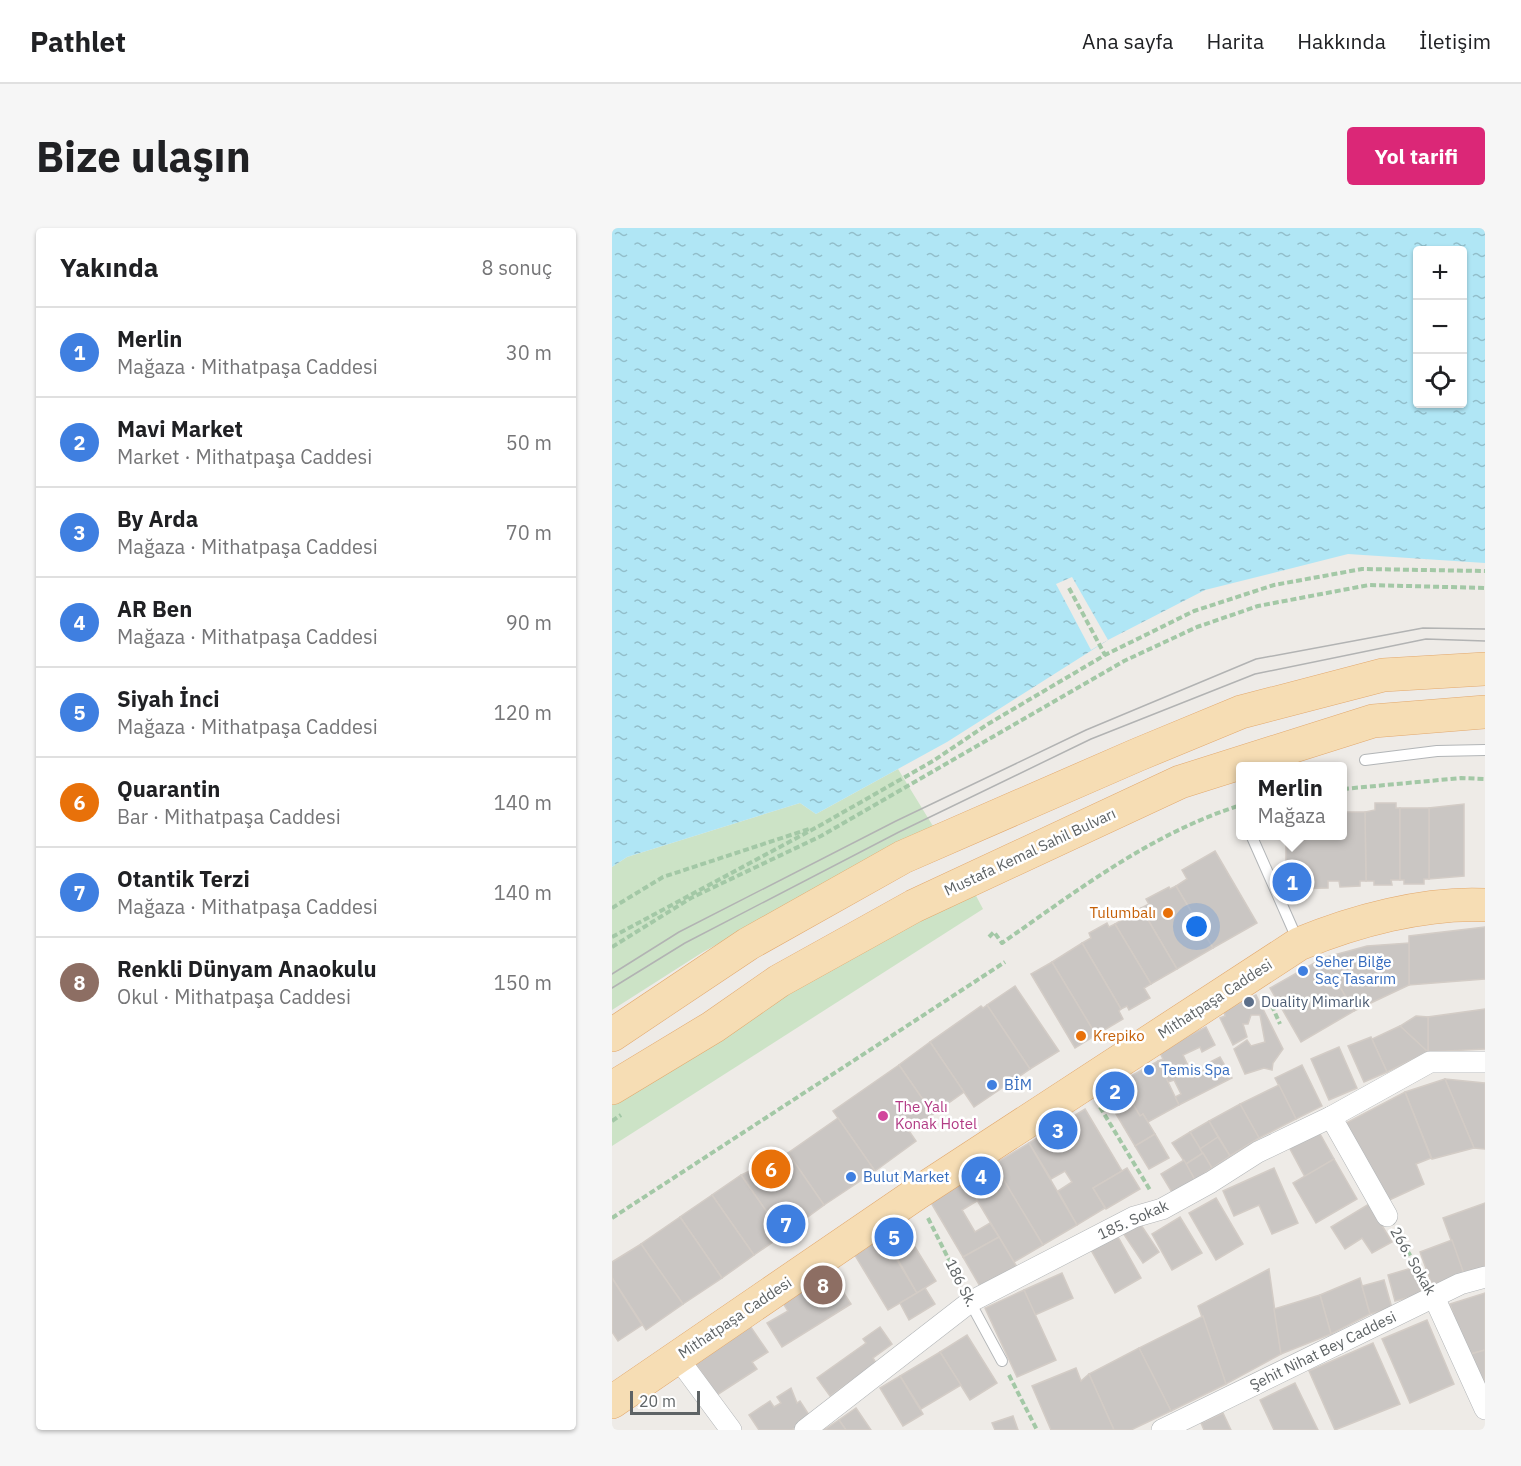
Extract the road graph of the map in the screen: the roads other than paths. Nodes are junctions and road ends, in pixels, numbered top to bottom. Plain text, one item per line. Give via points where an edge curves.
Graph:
1 (1485, 669) edge
2 (1485, 712) edge
3 (1485, 750) edge
4 (1365, 760) dead end
5 (1245, 762) edge
6 (1236, 765) edge
7 (1253, 840) edge
8 (1485, 905) edge
9 (1299, 944) junction
10 (612, 1035) edge
11 (1485, 1062) edge
12 (612, 1088) edge
13 (1331, 1117) junction
14 (1387, 1216) road end
15 (1485, 1277) edge
16 (1434, 1297) junction
17 (970, 1302) junction
18 (677, 1357) junction
19 (1002, 1361) road end
20 (612, 1402) edge
21 (1485, 1409) edge
22 (731, 1430) edge
23 (805, 1430) edge
24 (1162, 1430) edge

1 - 10 main road via 1383,675 1241,712 1147,751 903,857 748,944
2 - 5 main road, Mustafa Kemal Sahil Bulvarı via 1373,721
3 - 4 lane
6 - 12 main road, Mustafa Kemal Sahil Bulvarı via 1180,783 914,906 779,981 713,1027
7 - 9 lane
8 - 9 main road, Mithatpaşa Caddesi via 1454,904 1340,927
9 - 18 main road, Mithatpaşa Caddesi via 916,1194
11 - 13 street, 185. Sokak via 1430,1062
13 - 14 street, 266. Sokak
13 - 17 street, 185. Sokak via 1258,1152 1162,1209 1134,1217
15 - 16 street, Şehit Nihat Bey Caddesi
16 - 21 street, 266. Sokak
16 - 24 street, Şehit Nihat Bey Caddesi
17 - 19 lane, 186 Sk.
17 - 23 street, 185. Sokak
18 - 20 main road, Mithatpaşa Caddesi
18 - 22 street

